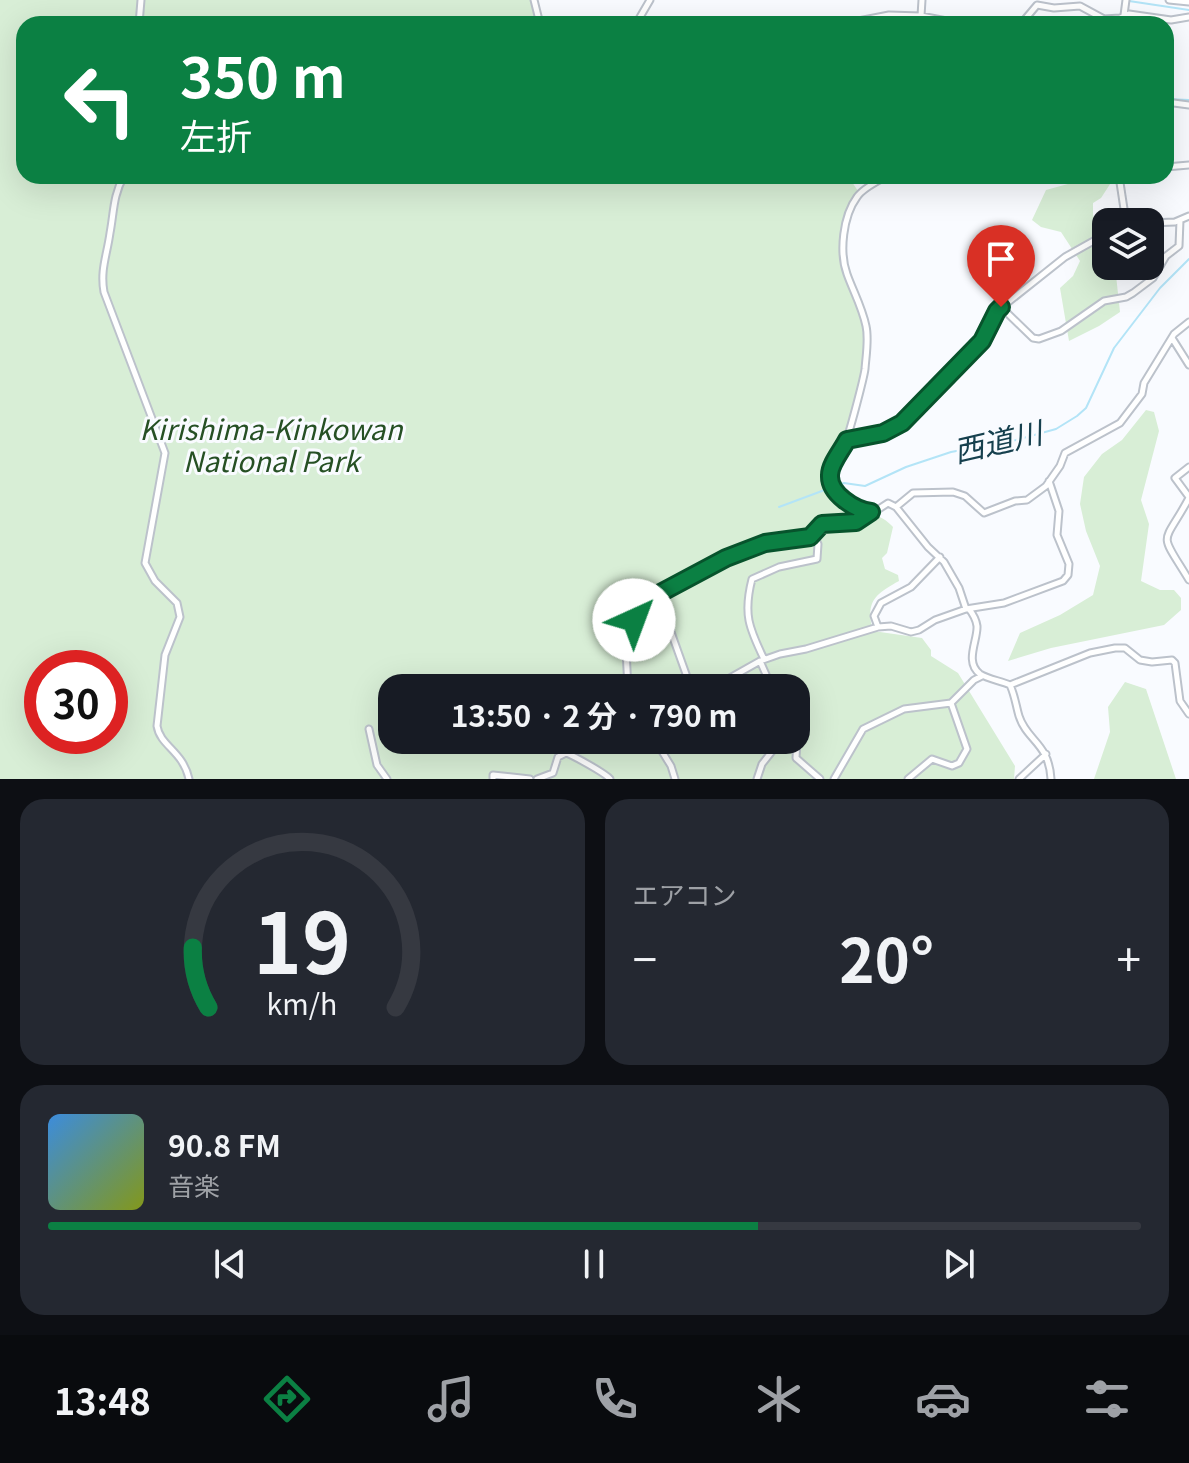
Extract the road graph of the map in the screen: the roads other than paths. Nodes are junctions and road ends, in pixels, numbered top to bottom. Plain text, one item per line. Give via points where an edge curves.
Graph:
1 (922, 0) edge
2 (1126, 0) edge
3 (1169, 0) edge
4 (1175, 0) edge
5 (1189, 2) edge
6 (1124, 13) junction
7 (884, 16) edge
8 (921, 16) joint
9 (1028, 16) edge
10 (1098, 16) edge
11 (1114, 16) edge
12 (1146, 16) edge
13 (120, 184) edge
14 (875, 184) edge
15 (1120, 184) edge
16 (1124, 208) edge
17 (1189, 216) edge
18 (1180, 220) junction
19 (1164, 222) edge
20 (1092, 242) edge
21 (1001, 307) junction
22 (1189, 322) edge
23 (1172, 338) junction
24 (1189, 365) edge
25 (847, 440) junction
26 (1189, 467) edge
27 (1049, 481) junction
28 (1189, 498) edge
29 (896, 507) junction
30 (871, 512) junction
31 (810, 537) junction
32 (940, 557) junction
33 (1189, 580) edge
34 (657, 593) junction
35 (968, 609) junction
36 (878, 627) junction
37 (762, 660) junction
38 (628, 674) edge
39 (686, 674) edge
40 (737, 674) edge
41 (767, 674) edge
42 (983, 676) junction
43 (1010, 685) junction
44 (951, 703) junction
45 (1189, 714) edge
46 (369, 729) dead end
47 (664, 754) edge
48 (770, 754) edge
49 (796, 754) edge
50 (1046, 754) junction
51 (189, 779) edge
52 (387, 779) edge
53 (493, 779) edge
54 (530, 779) edge
55 (537, 779) edge
56 (610, 779) edge
57 (675, 779) edge
58 (757, 779) edge
59 (820, 779) edge
60 (834, 779) edge
61 (908, 779) edge
62 (1019, 779) edge
63 (1051, 779) edge

1 - 8 street
2 - 6 street
3 - 4 street
4 - 5 street
6 - 11 street
6 - 12 street
7 - 8 street
9 - 10 street via 1037,5 1080,6
13 - 51 street via 102,266 104,292 165,453 145,563 180,610 165,655 157,726 184,762
14 - 25 street via 856,197 846,223 843,255 867,339
15 - 16 street
17 - 18 street
18 - 19 street
18 - 21 street via 1179,246 1153,278 1126,297 1093,307 1061,331 1033,338
20 - 21 street
21 - 25 street via 982,341 902,423
22 - 23 street
23 - 24 street
23 - 27 street via 1120,423 1065,453
25 - 30 street via 830,471 831,482 852,507
26 - 28 street via 1175,478
27 - 29 street via 1027,500 989,513 953,492 913,493
27 - 35 street via 1059,511 1057,535 1069,564 1066,579 1004,603
28 - 33 street via 1166,541
29 - 30 street via 888,503
29 - 32 street
30 - 31 street via 856,522 822,524
31 - 34 street via 765,543
31 - 37 street via 818,544 817,559 752,579 746,613
32 - 35 street
32 - 36 street via 911,587 881,603 874,616
34 - 38 street via 626,630
34 - 39 street
35 - 36 street via 911,632
35 - 42 street via 977,622 972,647 975,667
36 - 37 street
37 - 40 street
37 - 41 street
42 - 43 street
42 - 44 street
43 - 45 street via 1090,653 1125,648 1140,660 1175,663 1180,701
43 - 50 street via 1020,718
44 - 60 street via 904,709 863,729
44 - 61 street via 965,754 952,766 932,759
46 - 52 street via 377,765
47 - 57 street
48 - 58 street
49 - 59 street
50 - 62 street
50 - 63 street
53 - 54 street
55 - 56 street via 553,773 558,757 566,753

